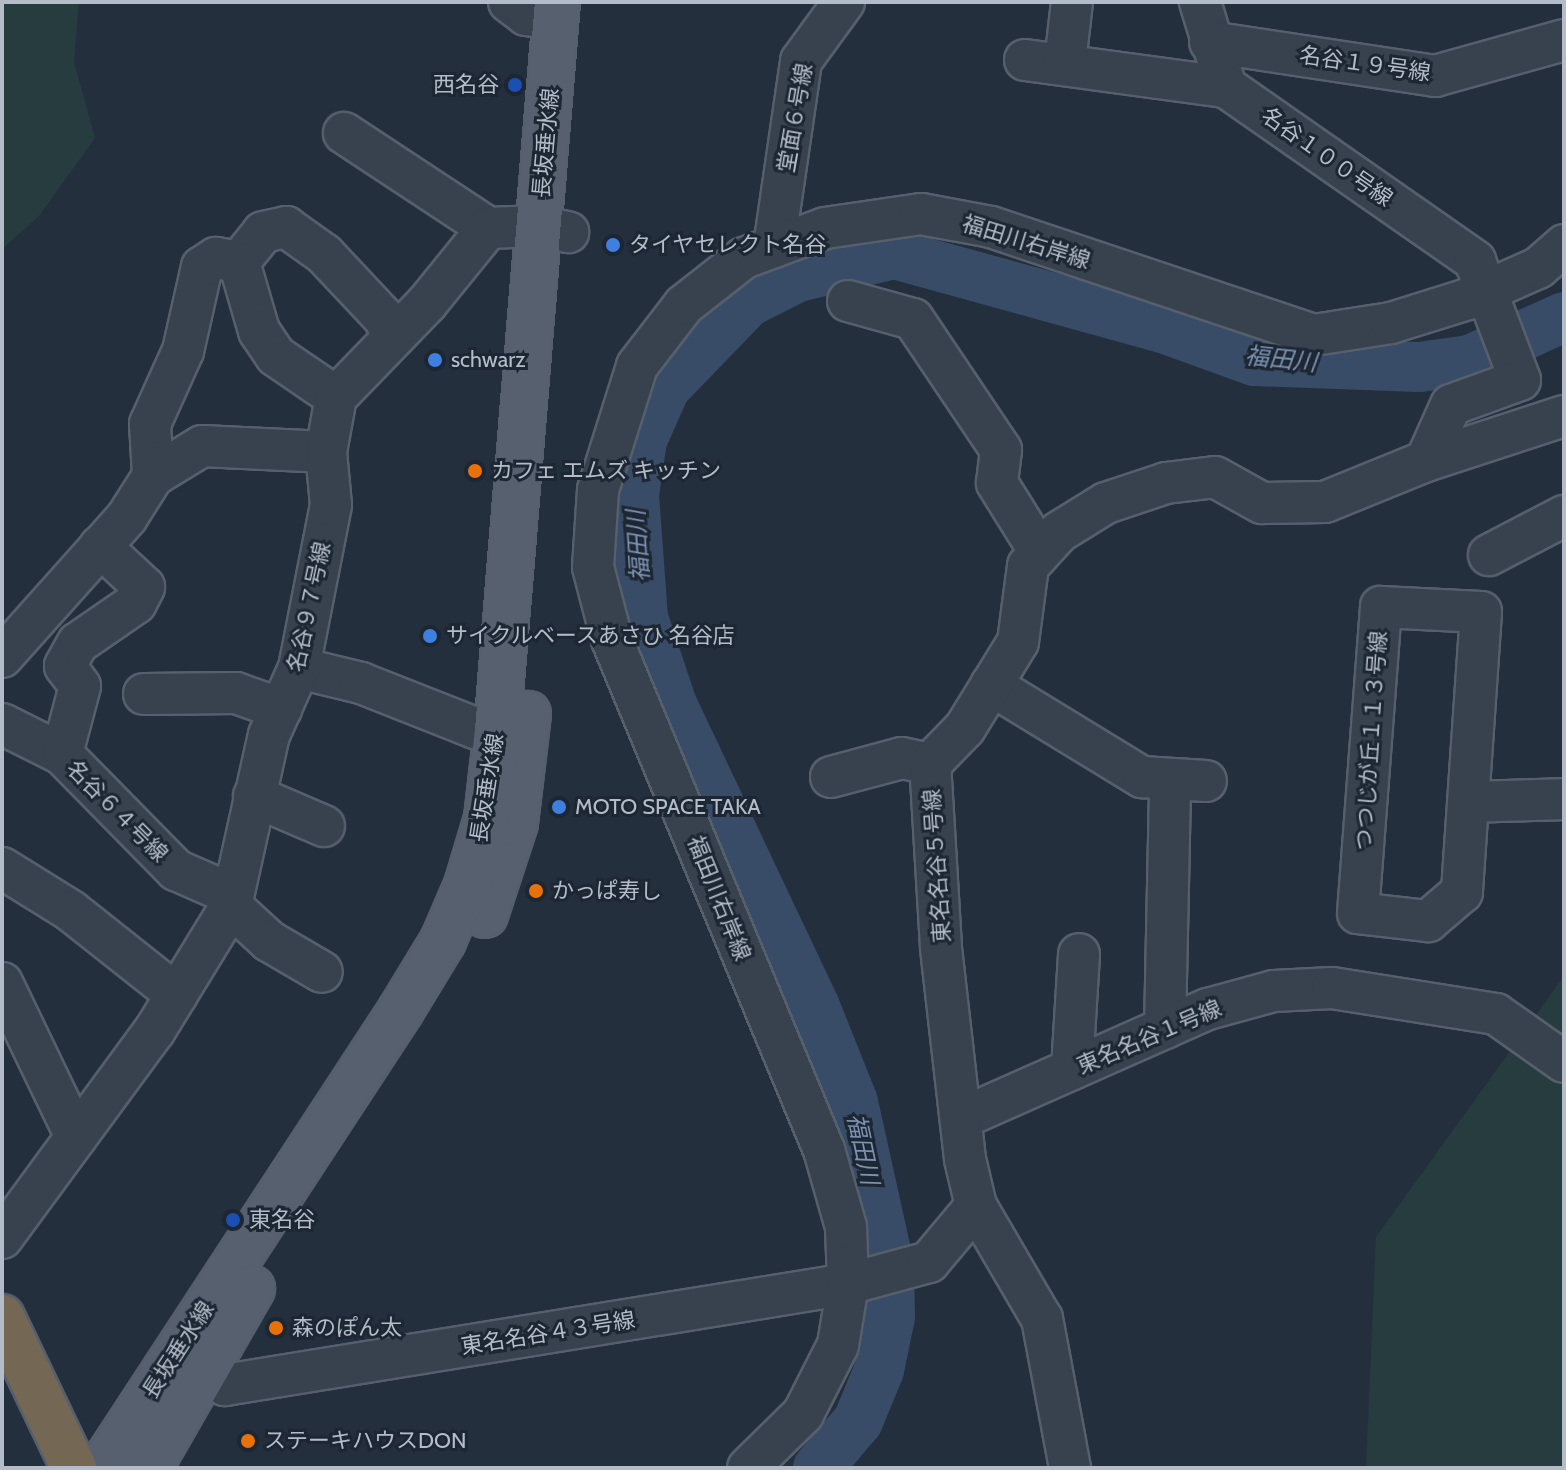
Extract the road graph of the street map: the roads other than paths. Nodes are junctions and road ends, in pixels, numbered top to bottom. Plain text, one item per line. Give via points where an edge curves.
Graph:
1 (509, 2) edge
2 (844, 2) edge
3 (1072, 2) edge
4 (1200, 2) edge
5 (566, 8) edge
6 (1564, 40) edge
7 (1210, 42) junction
8 (1025, 60) dead end
9 (1065, 63) junction
10 (1226, 87) junction
11 (344, 133) dead end
12 (488, 228) junction
13 (554, 229) junction
14 (1564, 245) edge
15 (774, 247) junction
16 (239, 262) junction
17 (1486, 291) junction
18 (848, 301) dead end
19 (394, 336) junction
20 (336, 397) junction
21 (1564, 416) edge
22 (326, 452) junction
23 (1426, 461) junction
24 (153, 476) junction
25 (1564, 516) edge
26 (100, 546) junction
27 (1040, 552) junction
28 (1489, 555) dead end
29 (2, 657) edge
30 (299, 668) junction
31 (991, 685) junction
32 (144, 694) dead end
33 (281, 709) junction
34 (2, 724) edge
35 (497, 730) junction
36 (62, 754) junction
37 (930, 764) junction
38 (831, 777) dead end
39 (254, 796) junction
40 (1564, 799) edge
41 (1469, 802) junction
42 (324, 826) dead end
43 (2, 868) edge
44 (232, 900) junction
45 (1079, 954) dead end
46 (322, 972) dead end
47 (2, 983) edge
48 (177, 995) junction
49 (1165, 1028) junction
50 (1564, 1062) edge
51 (1072, 1069) junction
52 (964, 1117) junction
53 (76, 1137) junction
54 (976, 1206) junction
55 (2, 1238) edge
56 (848, 1284) junction
57 (2, 1317) edge
58 (189, 1364) junction
59 (74, 1468) edge
60 (101, 1468) edge
61 (149, 1468) edge
62 (748, 1468) edge
63 (1070, 1468) edge

1 - 5 street via 526,15
2 - 15 street, 堂面６号線 via 801,61
3 - 9 street
4 - 7 street
5 - 13 main road, 長坂垂水線
6 - 7 street, 名谷１９号線 via 1435,76
7 - 10 street
8 - 9 street
9 - 10 street
10 - 17 street, 名谷１００号線 via 1475,261
11 - 12 street
12 - 13 street
12 - 19 street
13 - 35 main road, 長坂垂水線
13 - 58 main road, 長坂垂水線 via 522,780 507,857 463,963 233,1318
14 - 17 street, 福田川右岸線 via 1538,268
15 - 17 street, 福田川右岸線 via 825,228 921,214 991,227 1314,335 1391,323
15 - 56 street, 福田川右岸線 via 744,258 684,305 637,366 598,490 593,567 612,640 824,1150 846,1227
16 - 19 street via 263,232 286,227 324,254 384,318
16 - 20 street via 259,331 276,356
16 - 24 street via 216,258 202,267 183,351 150,424
17 - 23 street via 1520,380 1451,405
18 - 27 street via 913,319 1001,450 997,483
19 - 20 street
20 - 22 street, 名谷９７号線
21 - 23 street, 東名名谷５号線
22 - 24 street via 202,446
22 - 30 street, 名谷９７号線 via 331,505
23 - 27 street, 東名名谷５号線 via 1325,502 1262,503 1215,477 1166,483 1106,503 1059,532
24 - 26 street
25 - 28 street
26 - 29 street
26 - 36 street via 144,587 136,603 78,643 65,666 80,686
27 - 31 street, 東名名谷５号線 via 1028,566 1018,642
30 - 33 street, 名谷９７号線
30 - 35 street via 361,683 475,728
31 - 37 street, 東名名谷５号線 via 965,728
31 - 49 street via 1142,777 1188,780
32 - 33 street via 225,692
33 - 39 street, 名谷９７号線
34 - 36 street, 名谷６４号線
35 - 58 main road, 長坂垂水線 via 487,818 443,941
36 - 44 street, 名谷６４号線 via 176,870
37 - 38 street via 902,758
37 - 52 street, 東名名谷５号線 via 941,947
39 - 42 street
39 - 44 street, 名谷９７号線
40 - 41 street
41 - 41 street, つつじが丘１１３号線 via 1481,612 1381,607 1358,913 1428,921 1462,892
43 - 48 street via 71,911
44 - 46 street, 名谷６４号線 via 269,941
44 - 48 street, 名谷９７号線
45 - 51 street
47 - 53 street
48 - 53 street, 名谷９７号線
49 - 50 street, 東名名谷１号線 via 1208,1009 1274,991 1332,988 1496,1014
49 - 51 street, 東名名谷１号線
51 - 52 street, 東名名谷１号線
52 - 54 street, 東名名谷５号線 via 965,1159
53 - 55 street, 名谷９７号線
54 - 56 street, 東名名谷４３号線 via 929,1262
54 - 63 street, 東名名谷５号線 via 1042,1319
56 - 58 street, 東名名谷４３号線 via 225,1385
56 - 62 street, 福田川右岸線 via 838,1345 803,1414
57 - 59 highway
58 - 60 main road, 長坂垂水線
58 - 61 main road, 長坂垂水線

